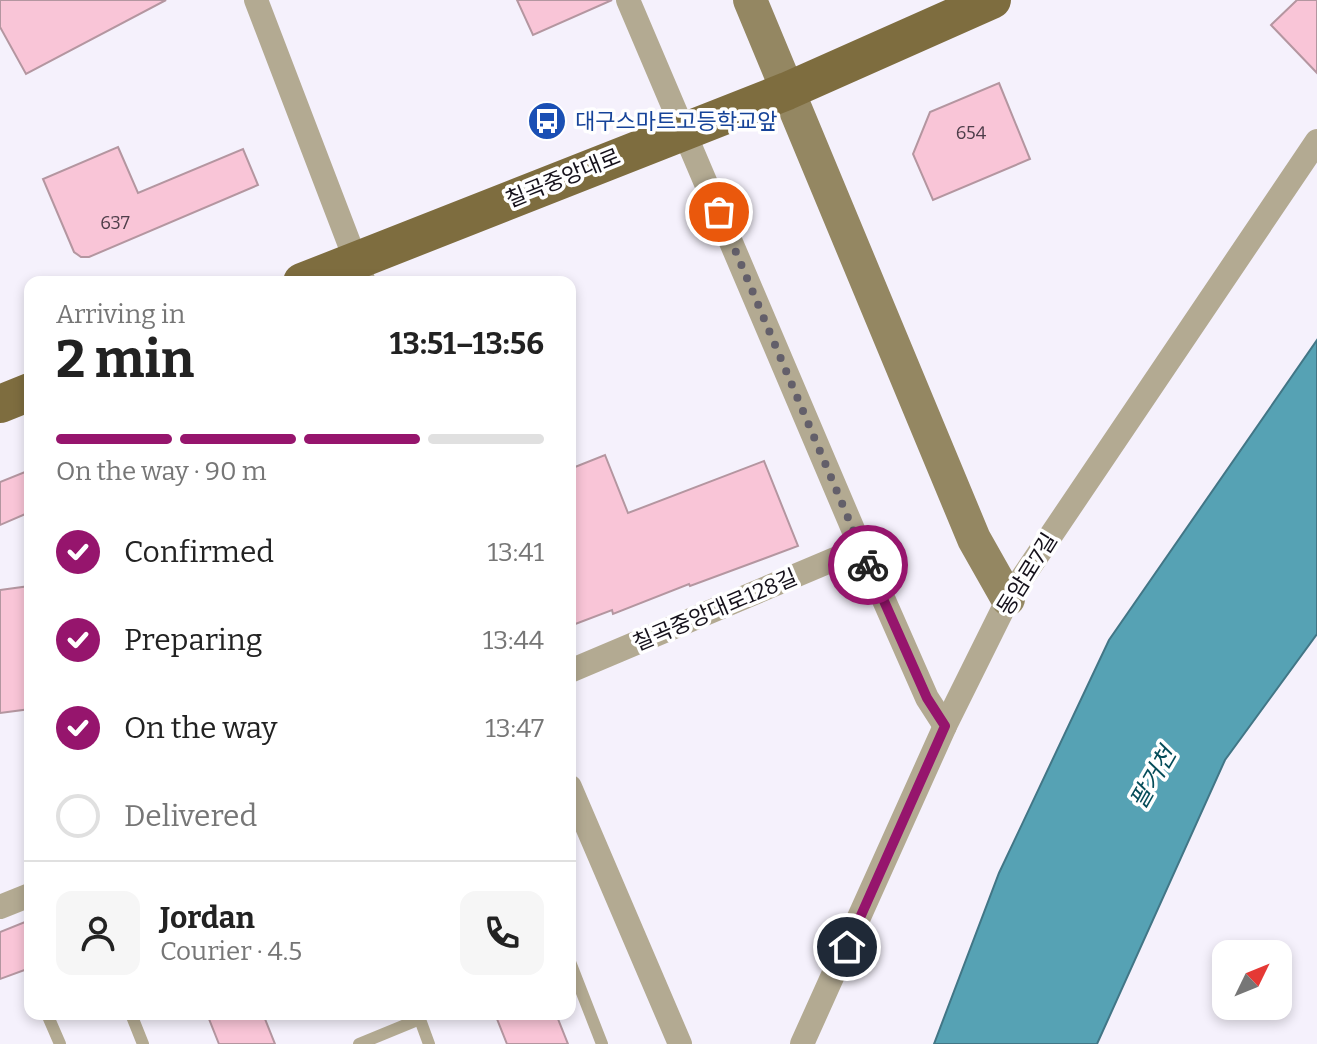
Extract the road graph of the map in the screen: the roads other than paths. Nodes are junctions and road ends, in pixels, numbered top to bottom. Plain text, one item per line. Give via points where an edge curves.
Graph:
1 (256, 0) edge
2 (628, 0) edge
3 (750, 0) edge
4 (992, 0) edge
5 (787, 91) junction
6 (683, 130) junction
7 (1317, 141) edge
8 (359, 271) edge
9 (333, 276) edge
10 (24, 394) edge
11 (0, 404) edge
12 (861, 548) junction
13 (1008, 599) junction
14 (576, 668) edge
15 (945, 726) junction
16 (576, 801) edge
17 (24, 897) edge
18 (0, 907) edge
19 (576, 977) edge
20 (50, 1020) edge
21 (133, 1020) edge
22 (410, 1020) edge
23 (420, 1020) edge
24 (60, 1044) edge
25 (143, 1044) edge
26 (359, 1044) edge
27 (429, 1044) edge
28 (602, 1044) edge
29 (680, 1044) edge
30 (802, 1044) edge

1 - 8 street
2 - 6 street
3 - 5 main road
4 - 5 main road, 칠곡중앙대로
5 - 6 main road, 칠곡중앙대로
5 - 13 main road via 974,539
6 - 8 main road, 칠곡중앙대로
6 - 12 street
7 - 13 street, 동암로7길
8 - 9 main road, 칠곡중앙대로
10 - 11 main road
12 - 14 street, 칠곡중앙대로128길
12 - 15 street via 927,698
13 - 15 street, 동암로7길
15 - 30 street, 동암로7길
16 - 29 street
17 - 18 street
19 - 28 lane
20 - 24 lane
21 - 25 lane
22 - 26 lane
23 - 27 lane

